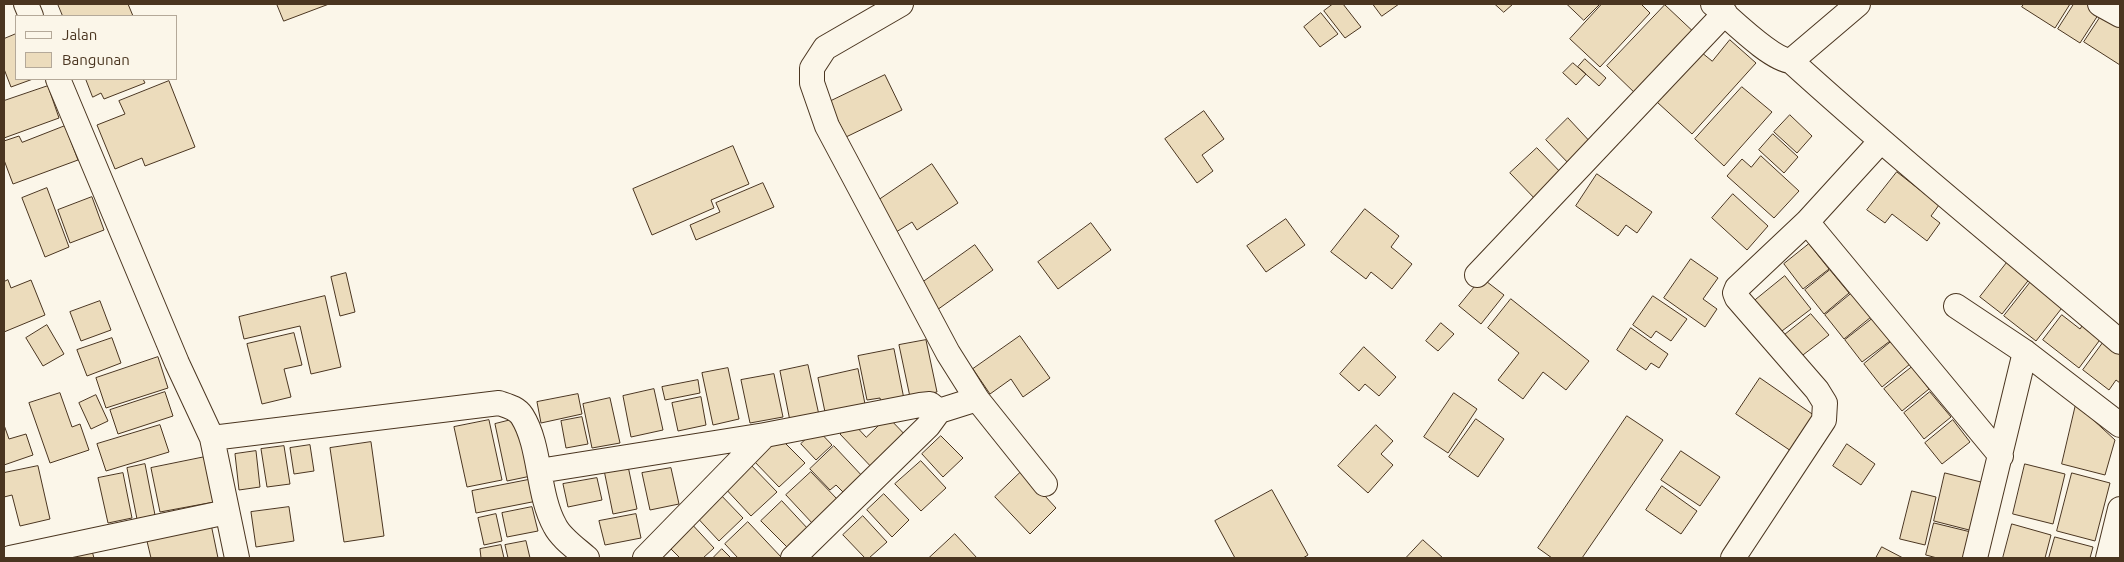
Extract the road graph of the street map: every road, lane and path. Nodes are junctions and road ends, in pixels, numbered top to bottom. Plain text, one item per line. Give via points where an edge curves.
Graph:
1 (901, 4) edge
2 (1858, 4) edge
3 (2100, 4) edge
4 (1719, 9) edge
5 (2120, 15) edge
6 (1791, 61) junction
7 (58, 80) edge
8 (1880, 142) junction
9 (1807, 222) junction
10 (1477, 275) dead end
11 (1956, 306) dead end
12 (2120, 342) edge
13 (2025, 352) junction
14 (976, 399) junction
15 (939, 411) junction
16 (2120, 424) edge
17 (765, 435) junction
18 (212, 438) junction
19 (2001, 456) junction
20 (539, 472) junction
21 (1045, 484) dead end
22 (2120, 509) edge
23 (227, 512) junction
24 (578, 556) edge
25 (10, 558) edge
26 (237, 558) edge
27 (645, 558) edge
28 (793, 558) edge
29 (1733, 558) edge
30 (1974, 558) edge
31 (2108, 558) edge

1 - 14 street via 825,48 812,68 812,83 827,126 948,353
2 - 6 street
3 - 5 street
4 - 6 street via 1772,54
4 - 10 street
6 - 8 street
7 - 18 street via 176,363
8 - 9 street
8 - 12 street
9 - 19 street
9 - 29 street via 1735,293 1817,390 1825,403 1824,420
11 - 13 street
13 - 16 street
13 - 19 street
14 - 15 street
14 - 21 street
15 - 17 street via 930,404 920,404
15 - 28 street via 928,426
17 - 20 street
17 - 27 street
18 - 20 street via 499,403 510,406 521,415
18 - 23 street
19 - 30 street
20 - 24 street via 555,527
22 - 31 street
23 - 25 street
23 - 26 street

